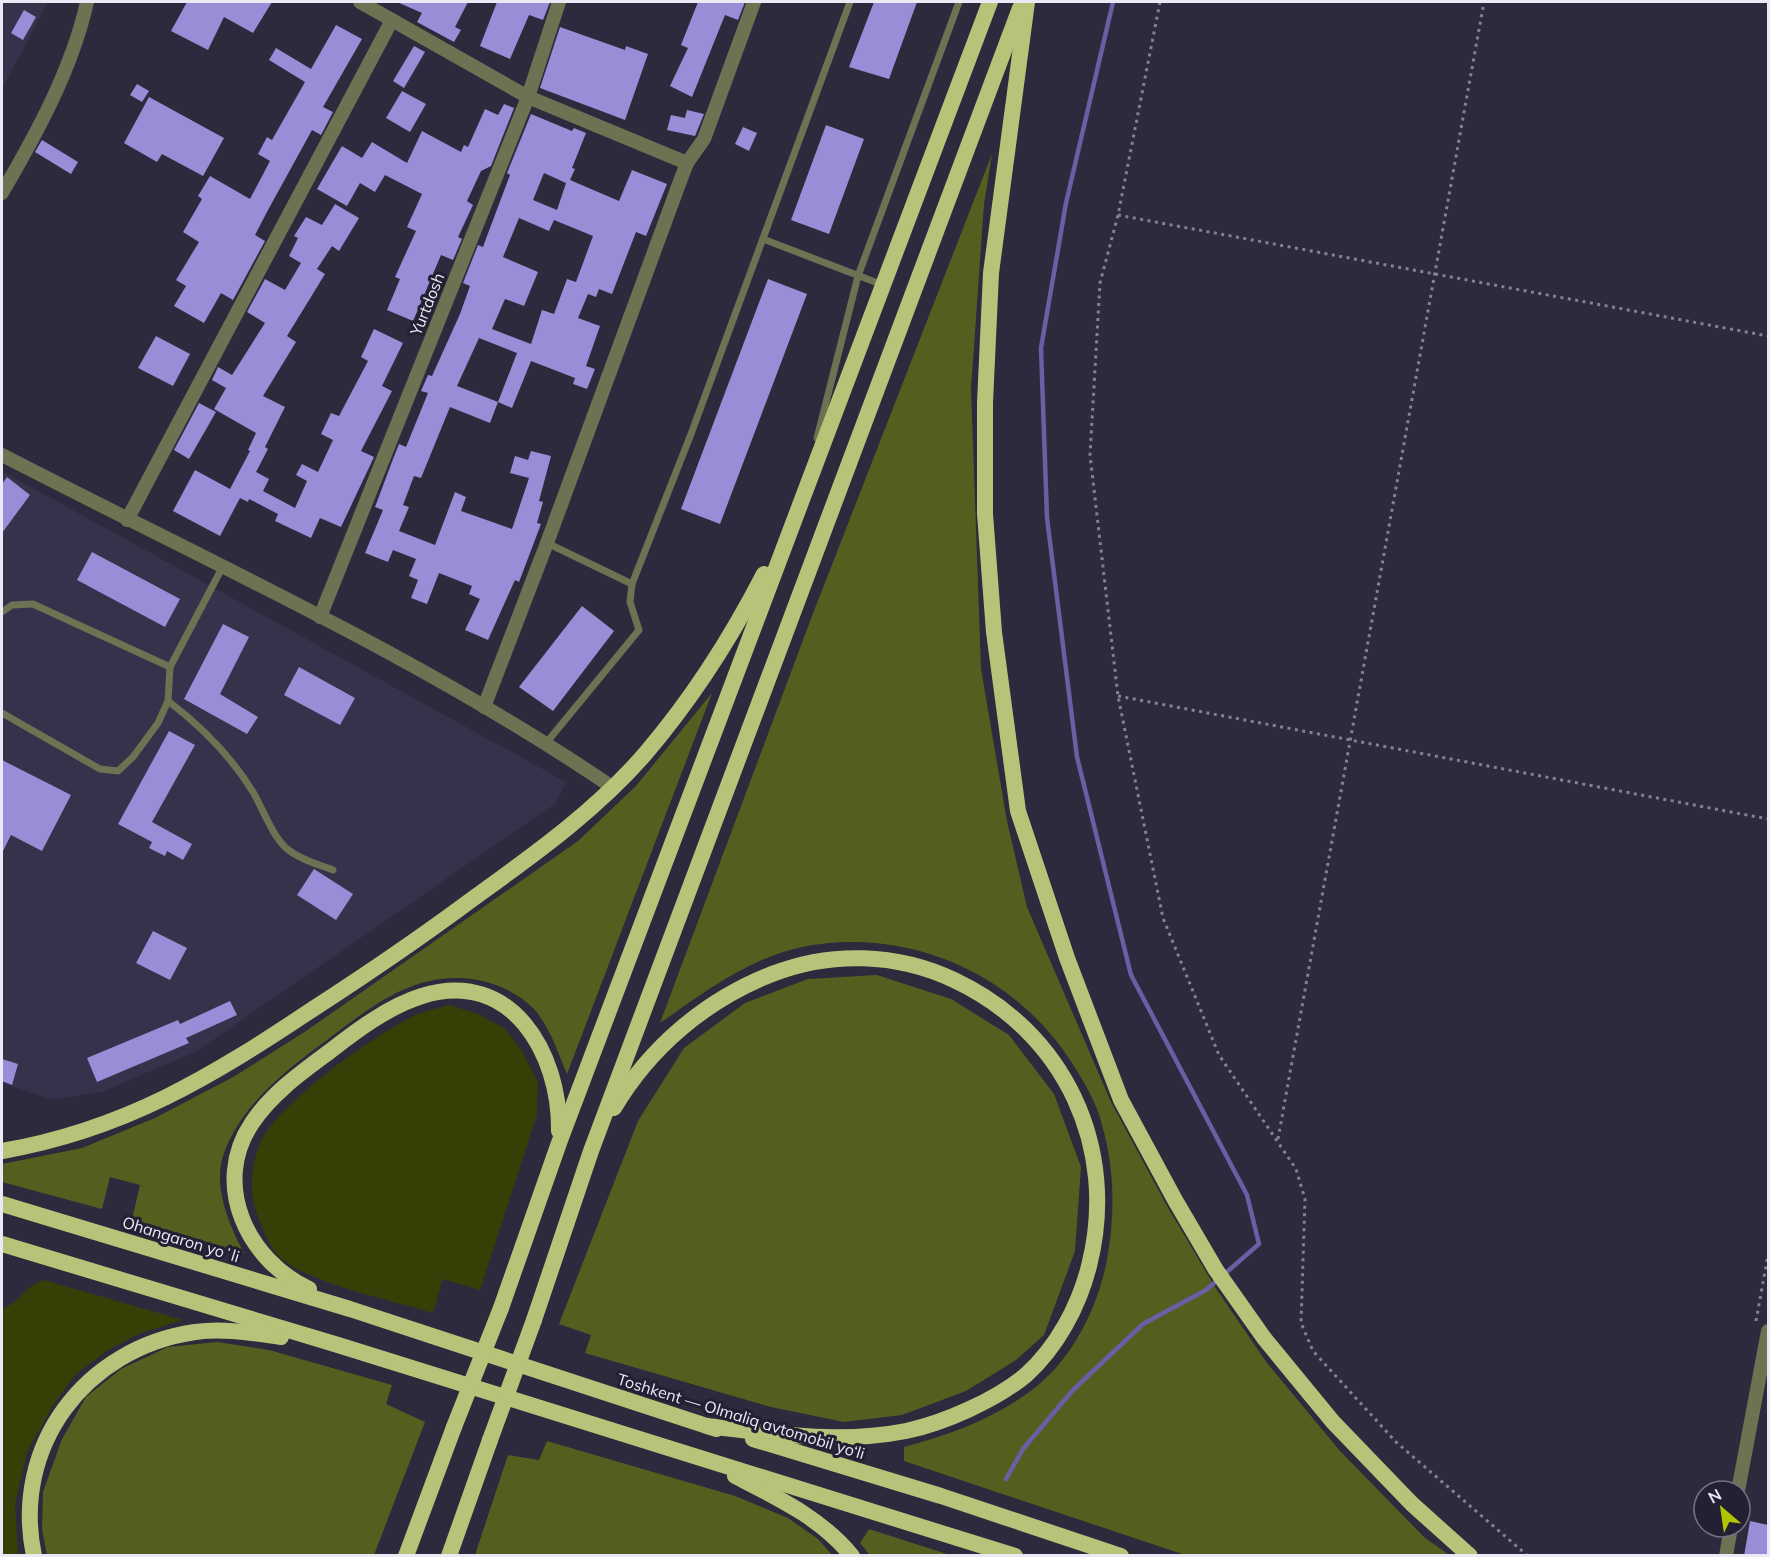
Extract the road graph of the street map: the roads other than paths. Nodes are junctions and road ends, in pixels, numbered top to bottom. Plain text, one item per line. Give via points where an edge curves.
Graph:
1 (87, 2) edge
2 (360, 2) edge
3 (559, 2) edge
4 (754, 2) edge
5 (850, 2) edge
6 (959, 2) edge
7 (990, 2) edge
8 (1025, 2) edge
9 (392, 20) junction
10 (528, 96) junction
11 (687, 163) junction
12 (2, 193) edge
13 (763, 239) junction
14 (858, 276) junction
15 (883, 285) junction
16 (2, 455) edge
17 (802, 498) junction
18 (127, 520) junction
19 (547, 543) junction
20 (222, 568) junction
21 (632, 584) junction
22 (2, 612) edge
23 (320, 617) junction
24 (170, 667) junction
25 (168, 701) junction
26 (484, 707) junction
27 (2, 713) edge
28 (547, 742) junction
29 (612, 786) junction
30 (333, 870) dead end
31 (559, 1143) junction
32 (2, 1151) edge
33 (591, 1152) junction
34 (2, 1204) edge
35 (2, 1244) edge
36 (350, 1309) junction
37 (1768, 1330) edge
38 (338, 1345) junction
39 (707, 1426) junction
40 (698, 1456) junction
41 (1740, 1479) edge
42 (1729, 1539) edge
43 (34, 1556) edge
44 (406, 1556) edge
45 (449, 1556) edge
46 (852, 1556) edge
47 (1015, 1556) edge
48 (1121, 1556) edge
49 (1470, 1556) edge
50 (1726, 1556) edge

1 - 12 street via 78,40 27,150
2 - 9 street
3 - 10 street, Yurtdosh
4 - 11 street via 704,139
5 - 13 lane
6 - 14 lane
7 - 15 highway
8 - 33 highway
8 - 49 highway via 991,273 985,403 985,514 994,632 1018,811 1071,969 1121,1100 1216,1270 1271,1347 1333,1422 1412,1504
9 - 10 street
9 - 18 street
10 - 11 street
10 - 23 street, Yurtdosh
11 - 19 street
13 - 14 lane
13 - 21 lane
14 - 15 lane
14 - 17 lane
15 - 17 highway
16 - 18 street
17 - 29 highway via 755,592 699,686 644,756
17 - 31 highway
18 - 20 street
19 - 21 lane
19 - 26 street
20 - 23 street
20 - 24 lane
21 - 28 lane via 630,602 639,630
22 - 24 lane via 21,603 47,609
23 - 26 street
24 - 25 lane
25 - 27 lane via 158,723 118,771 100,769
25 - 30 lane via 213,740 251,790 285,847
26 - 28 street
28 - 29 street
29 - 32 highway via 579,819 421,937 230,1064 126,1117 60,1139
31 - 36 highway via 560,1103 541,1046 518,1016 487,996 466,992 424,995 387,1012 320,1058 276,1095 252,1123 236,1158 235,1185 247,1231 266,1259 299,1284
31 - 44 highway, bridge
33 - 39 highway via 636,1075 684,1024 748,984 820,960 897,961 935,971 972,988 1005,1009 1033,1035 1076,1100 1090,1139 1096,1177 1098,1214 1093,1250 1084,1286 1070,1318 1051,1348 1028,1373 1001,1394 908,1430 844,1438
33 - 45 highway, bridge
34 - 36 highway, Ohangaron yoʻli
35 - 38 highway
36 - 39 highway, Toshkent — Olmaliq avtomobil yo‘li
37 - 41 street
38 - 40 highway
38 - 43 highway via 244,1332 194,1332 148,1345 97,1373 64,1409 41,1451 29,1496
39 - 48 highway, Toshkent — Olmaliq avtomobil yo‘li via 941,1496
40 - 46 highway via 796,1508 826,1528
40 - 47 highway
42 - 50 street

